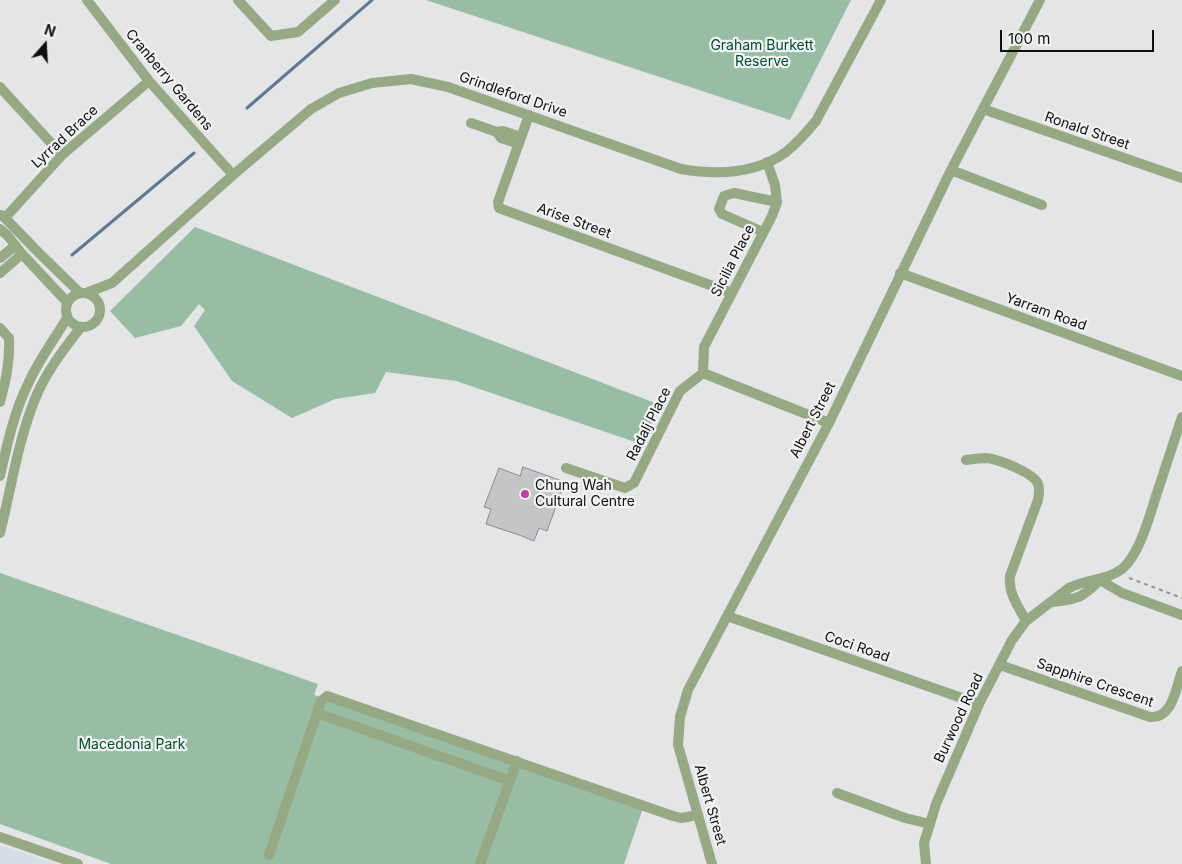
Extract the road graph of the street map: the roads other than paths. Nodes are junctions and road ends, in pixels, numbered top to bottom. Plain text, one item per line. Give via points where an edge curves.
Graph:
1 (87, 0) edge
2 (238, 0) edge
3 (335, 0) edge
4 (881, 0) edge
5 (1040, 0) edge
6 (149, 81) junction
7 (0, 87) edge
8 (983, 109) junction
9 (529, 115) junction
10 (471, 123) dead end
11 (520, 141) junction
12 (62, 155) junction
13 (767, 162) junction
14 (951, 170) junction
15 (233, 175) junction
16 (1182, 178) edge
17 (777, 202) junction
18 (1042, 205) dead end
19 (3, 216) edge
20 (0, 229) edge
21 (763, 232) junction
22 (19, 250) junction
23 (0, 258) edge
24 (0, 273) edge
25 (900, 273) junction
26 (112, 283) junction
27 (83, 293) junction
28 (732, 294) junction
29 (67, 302) junction
30 (100, 307) junction
31 (67, 318) junction
32 (81, 327) junction
33 (0, 328) edge
34 (703, 373) junction
35 (1182, 376) edge
36 (0, 402) edge
37 (1182, 417) edge
38 (829, 423) junction
39 (966, 460) dead end
40 (566, 468) dead end
41 (0, 476) edge
42 (0, 532) edge
43 (1100, 580) junction
44 (1182, 615) edge
45 (727, 616) junction
46 (1026, 620) junction
47 (1000, 665) junction
48 (1182, 671) edge
49 (979, 704) junction
50 (317, 713) junction
51 (517, 761) junction
52 (510, 781) junction
53 (837, 793) dead end
54 (698, 815) junction
55 (930, 824) junction
56 (0, 836) edge
57 (269, 855) dead end
58 (78, 864) edge
59 (480, 864) edge
60 (712, 864) edge
61 (926, 864) edge

1 - 6 street, Cranberry Gardens
2 - 3 street via 271,36 298,32
4 - 13 street, Grindleford Drive via 816,121 785,152
5 - 8 street, Albert Street
6 - 12 street, Lyrrad Brace
6 - 15 street, Cranberry Gardens
7 - 12 street
8 - 14 street, Albert Street
8 - 16 street, Ronald Street
9 - 11 street, Arise Street
9 - 13 street, Grindleford Drive via 681,169 724,172
9 - 15 street, Grindleford Drive via 448,86 411,79 372,83 339,93 311,109
10 - 11 street via 503,131
11 - 28 street, Arise Street via 498,202 499,208
12 - 19 street, Lyrrad Brace
13 - 17 street
14 - 18 street
14 - 25 street, Albert Street
15 - 26 street, Grindleford Drive
17 - 21 street, Sicilia Place
17 - 21 street via 734,193 724,196 719,209 722,214
19 - 27 street
20 - 22 street
21 - 28 street, Sicilia Place
22 - 23 street
22 - 24 street
22 - 29 street
25 - 35 street, Yarram Road
25 - 38 street, Albert Street
26 - 27 street, Grindleford Drive
26 - 30 street, Grindleford Drive
27 - 29 street, Grindleford Drive
27 - 30 street via 95,298
28 - 34 street, Sicilia Place via 704,347
29 - 31 street
30 - 32 street, Grindleford Drive via 96,322
31 - 32 street
31 - 41 street via 27,385
32 - 42 street, Grindleford Drive via 56,359 35,398
33 - 36 street via 9,338 10,354
34 - 38 street
34 - 40 street, Radalj Place via 680,390 634,483 625,488
37 - 43 street, Burwood Road via 1138,546 1130,561
38 - 45 street, Albert Street
39 - 46 street via 987,458 1024,471 1038,483 1038,500 1009,585
43 - 44 street via 1122,593
43 - 46 street, Burwood Road via 1082,596 1052,602
45 - 49 street, Coci Road
45 - 54 street, Albert Street via 690,686 680,717 678,745
46 - 47 street, Burwood Road
47 - 48 street, Sapphire Crescent via 1156,718 1169,708
47 - 49 street, Burwood Road
49 - 55 street, Burwood Road
50 - 51 street via 324,697 330,696
50 - 52 street
50 - 57 street
51 - 52 street
51 - 54 street via 673,816
52 - 59 street
53 - 55 street
54 - 60 street, Albert Street
55 - 61 street, Burwood Road via 924,843
56 - 58 street

